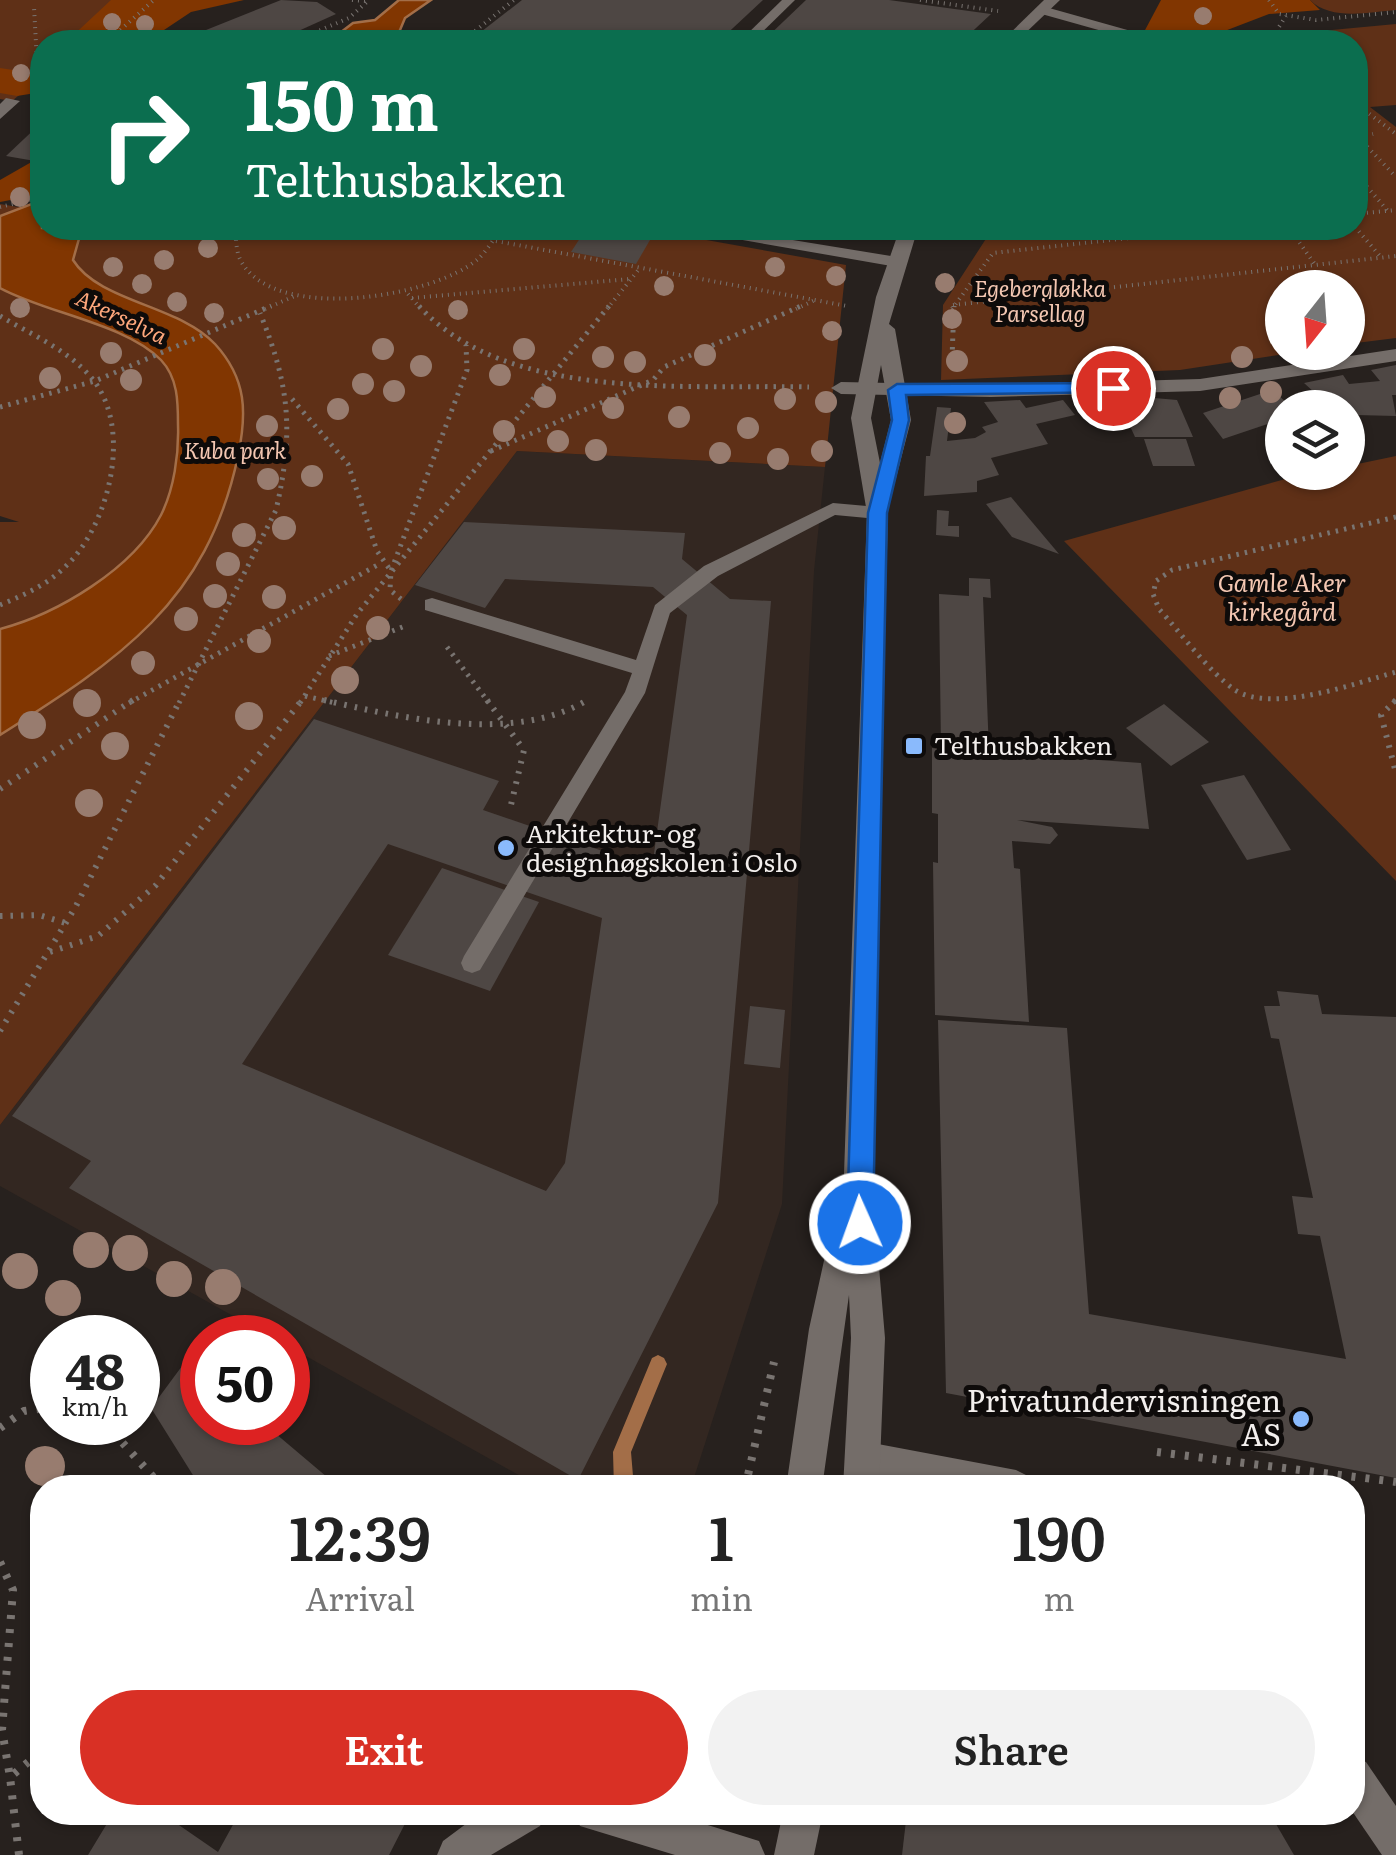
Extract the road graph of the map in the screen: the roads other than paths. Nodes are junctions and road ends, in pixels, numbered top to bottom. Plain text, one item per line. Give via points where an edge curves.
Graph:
1 (790, 0) edge
2 (1048, 5) edge
3 (758, 30) edge
4 (1021, 30) edge
5 (1116, 30) edge
6 (767, 240) edge
7 (904, 240) edge
8 (896, 262) junction
9 (883, 320) junction
10 (1396, 354) edge
11 (866, 387) junction
12 (841, 388) road end
13 (897, 390) junction
14 (878, 513) junction
15 (424, 608) road end
16 (643, 669) junction
17 (472, 963) dead end
18 (857, 1184) junction
19 (861, 1473) edge
20 (806, 1475) edge
21 (1365, 1794) edge
22 (500, 1825) edge
23 (640, 1825) edge
24 (792, 1825) edge
25 (800, 1825) edge
26 (1394, 1834) edge
27 (458, 1855) edge
28 (746, 1855) edge
29 (793, 1855) edge

1 - 3 lane
2 - 4 main road
2 - 5 lane
6 - 8 lane
7 - 8 main road
8 - 9 main road
9 - 11 main road
9 - 13 main road
10 - 13 main road via 1200,385
11 - 12 main road
11 - 13 main road
11 - 14 main road via 862,435
13 - 14 main road via 901,420
14 - 16 lane via 833,509 711,571 662,610
14 - 18 main road
15 - 16 lane
16 - 17 lane via 635,693
18 - 19 main road via 868,1338
18 - 20 main road via 825,1329
21 - 26 main road
22 - 27 main road
23 - 28 main road
24 - 29 main road
25 - 29 main road

